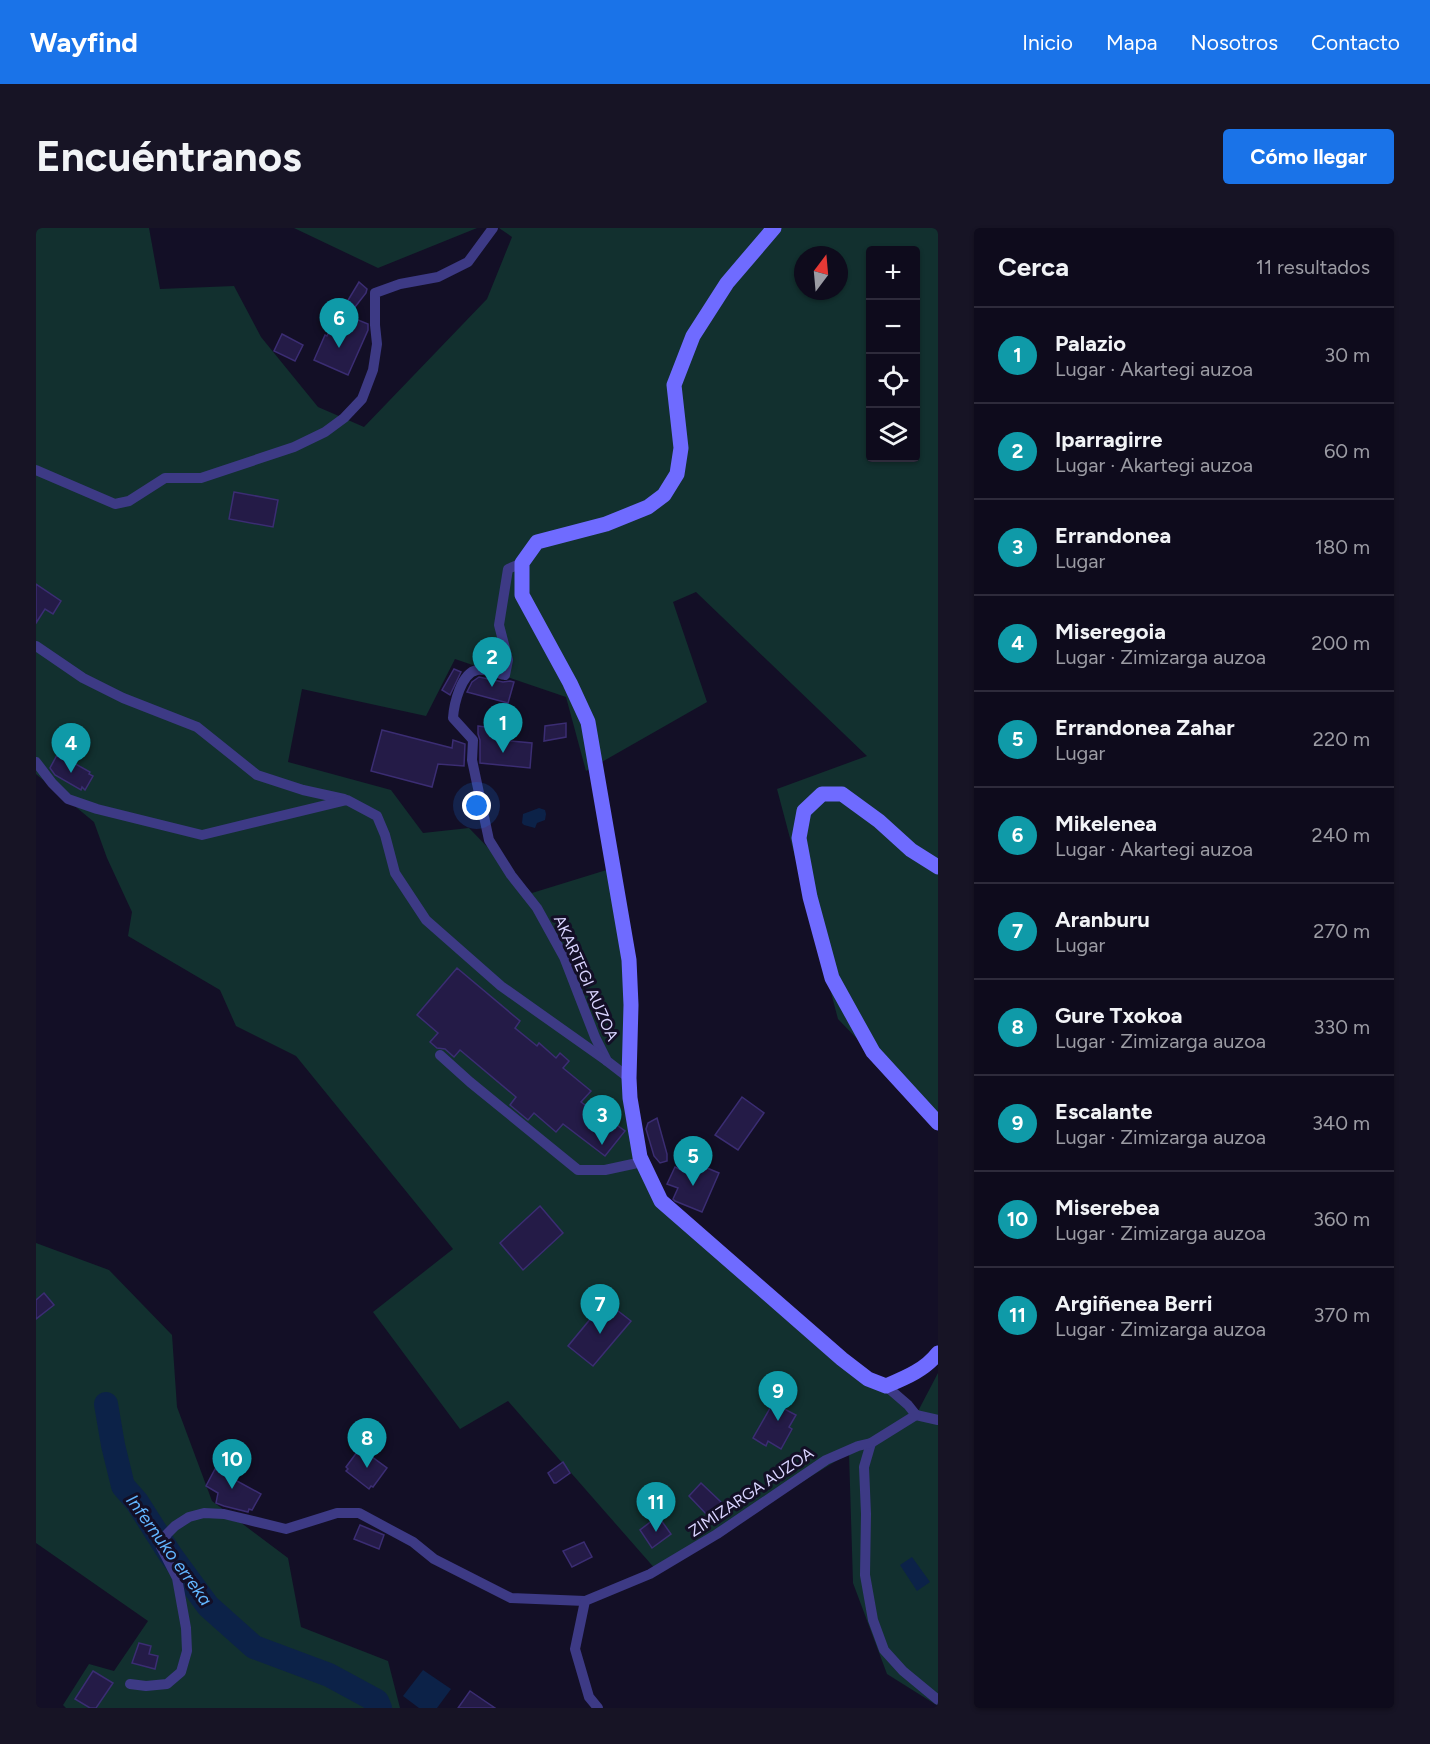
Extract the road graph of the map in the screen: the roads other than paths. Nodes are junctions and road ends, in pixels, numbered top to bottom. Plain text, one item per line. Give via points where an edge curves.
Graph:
1 (493, 228) edge
2 (774, 228) edge
3 (36, 470) edge
4 (522, 563) junction
5 (36, 645) edge
6 (36, 762) edge
7 (347, 800) junction
8 (938, 867) edge
9 (440, 1055) dead end
10 (607, 1061) junction
11 (629, 1078) junction
12 (938, 1123) edge
13 (642, 1162) junction
14 (938, 1353) edge
15 (886, 1386) junction
16 (916, 1415) junction
17 (938, 1420) edge
18 (871, 1443) junction
19 (585, 1602) junction
20 (130, 1684) dead end
21 (938, 1700) edge
22 (598, 1708) edge

1 - 3 street via 468,262 438,276 375,293 377,344 373,370 362,399 326,432 294,447 201,478 165,478 129,501 115,504
2 - 4 street via 727,283 693,336 674,385 681,448 676,474 664,495 648,507 606,524 537,542
4 - 10 street, AKARTEGI AUZOA via 508,569 499,625 507,660 505,675 481,670 469,674 454,705 453,718 473,740 472,760 489,840 537,908 564,957
4 - 11 street via 522,595 588,722 628,960
5 - 7 street via 83,678 197,727 257,775
6 - 7 street via 68,799 202,835
7 - 10 street via 377,816 395,873 426,920 501,986
8 - 12 street via 842,794 822,794 804,811 799,838 832,978 873,1052
9 - 13 street via 579,1170 605,1170
10 - 11 street, AKARTEGI AUZOA
11 - 13 street
13 - 15 street via 661,1201 842,1359 868,1380
14 - 15 street via 911,1376
15 - 16 street
16 - 17 street
16 - 18 street, ZIMIZARGA AUZOA
18 - 19 street, ZIMIZARGA AUZOA via 826,1460 651,1574
18 - 21 street via 864,1467 865,1575 873,1620 884,1650
19 - 20 street, ZIMIZARGA AUZOA via 511,1598 434,1559 413,1542 359,1513 337,1513 286,1528 204,1513 175,1526 161,1547 177,1578 186,1628 187,1651 181,1672 167,1684
19 - 22 street via 575,1649 589,1697

